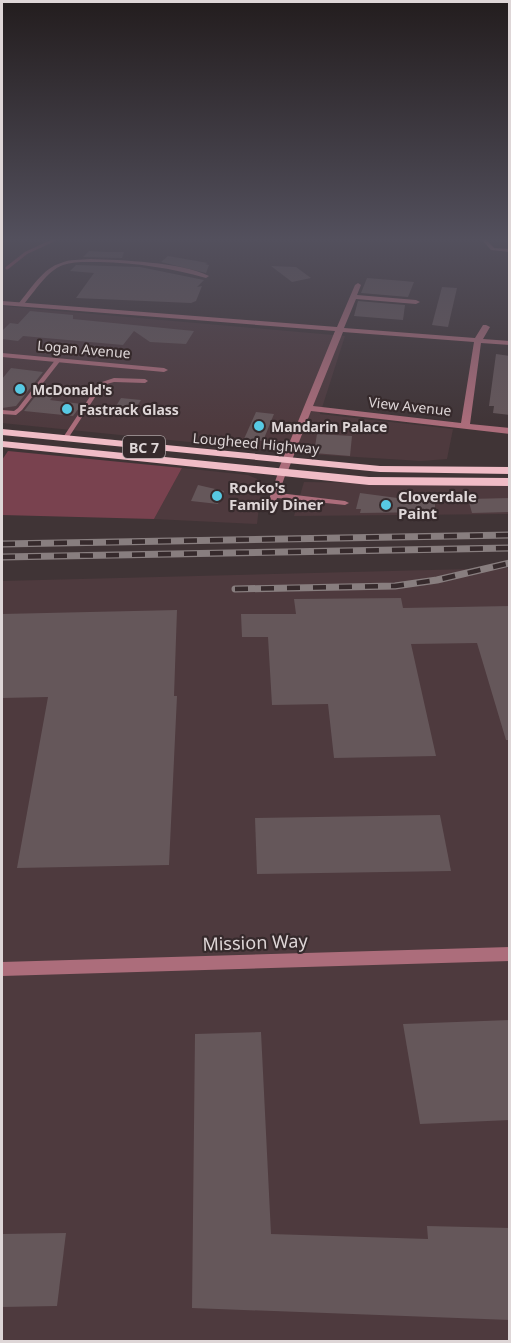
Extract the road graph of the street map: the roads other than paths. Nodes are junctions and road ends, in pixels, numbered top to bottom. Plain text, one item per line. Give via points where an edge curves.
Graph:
1 (2, 303) edge
2 (22, 303) joint
3 (350, 303) edge
4 (486, 327) dead end
5 (338, 328) junction
6 (478, 340) junction
7 (510, 343) edge
8 (2, 355) edge
9 (58, 360) junction
10 (164, 370) dead end
11 (145, 381) dead end
12 (308, 408) junction
13 (2, 412) edge
14 (465, 426) junction
15 (2, 432) edge
16 (510, 432) edge
17 (65, 439) junction
18 (2, 444) edge
19 (286, 460) junction
20 (510, 471) edge
21 (282, 473) junction
22 (510, 482) edge
23 (274, 495) junction
24 (345, 503) dead end
25 (270, 508) dead end
26 (510, 954) edge
27 (2, 969) edge

1 - 2 street
2 - 5 street
3 - 5 street
4 - 6 street
5 - 6 street
5 - 12 street
6 - 7 street
6 - 14 street
8 - 9 street, Logan Avenue
9 - 10 street, Logan Avenue
9 - 13 lane via 16,413
11 - 17 lane via 114,380 100,384
12 - 14 street, View Avenue
12 - 19 street
14 - 16 street, View Avenue
15 - 17 main road, Lougheed Highway / BC 7
17 - 19 main road, Lougheed Highway / BC 7
18 - 21 main road, Lougheed Highway / BC 7
19 - 20 main road, Lougheed Highway / BC 7 via 389,470
19 - 21 street
21 - 22 main road, Lougheed Highway / BC 7 via 415,483
21 - 23 lane
23 - 24 lane
23 - 25 lane
26 - 27 street, Mission Way

